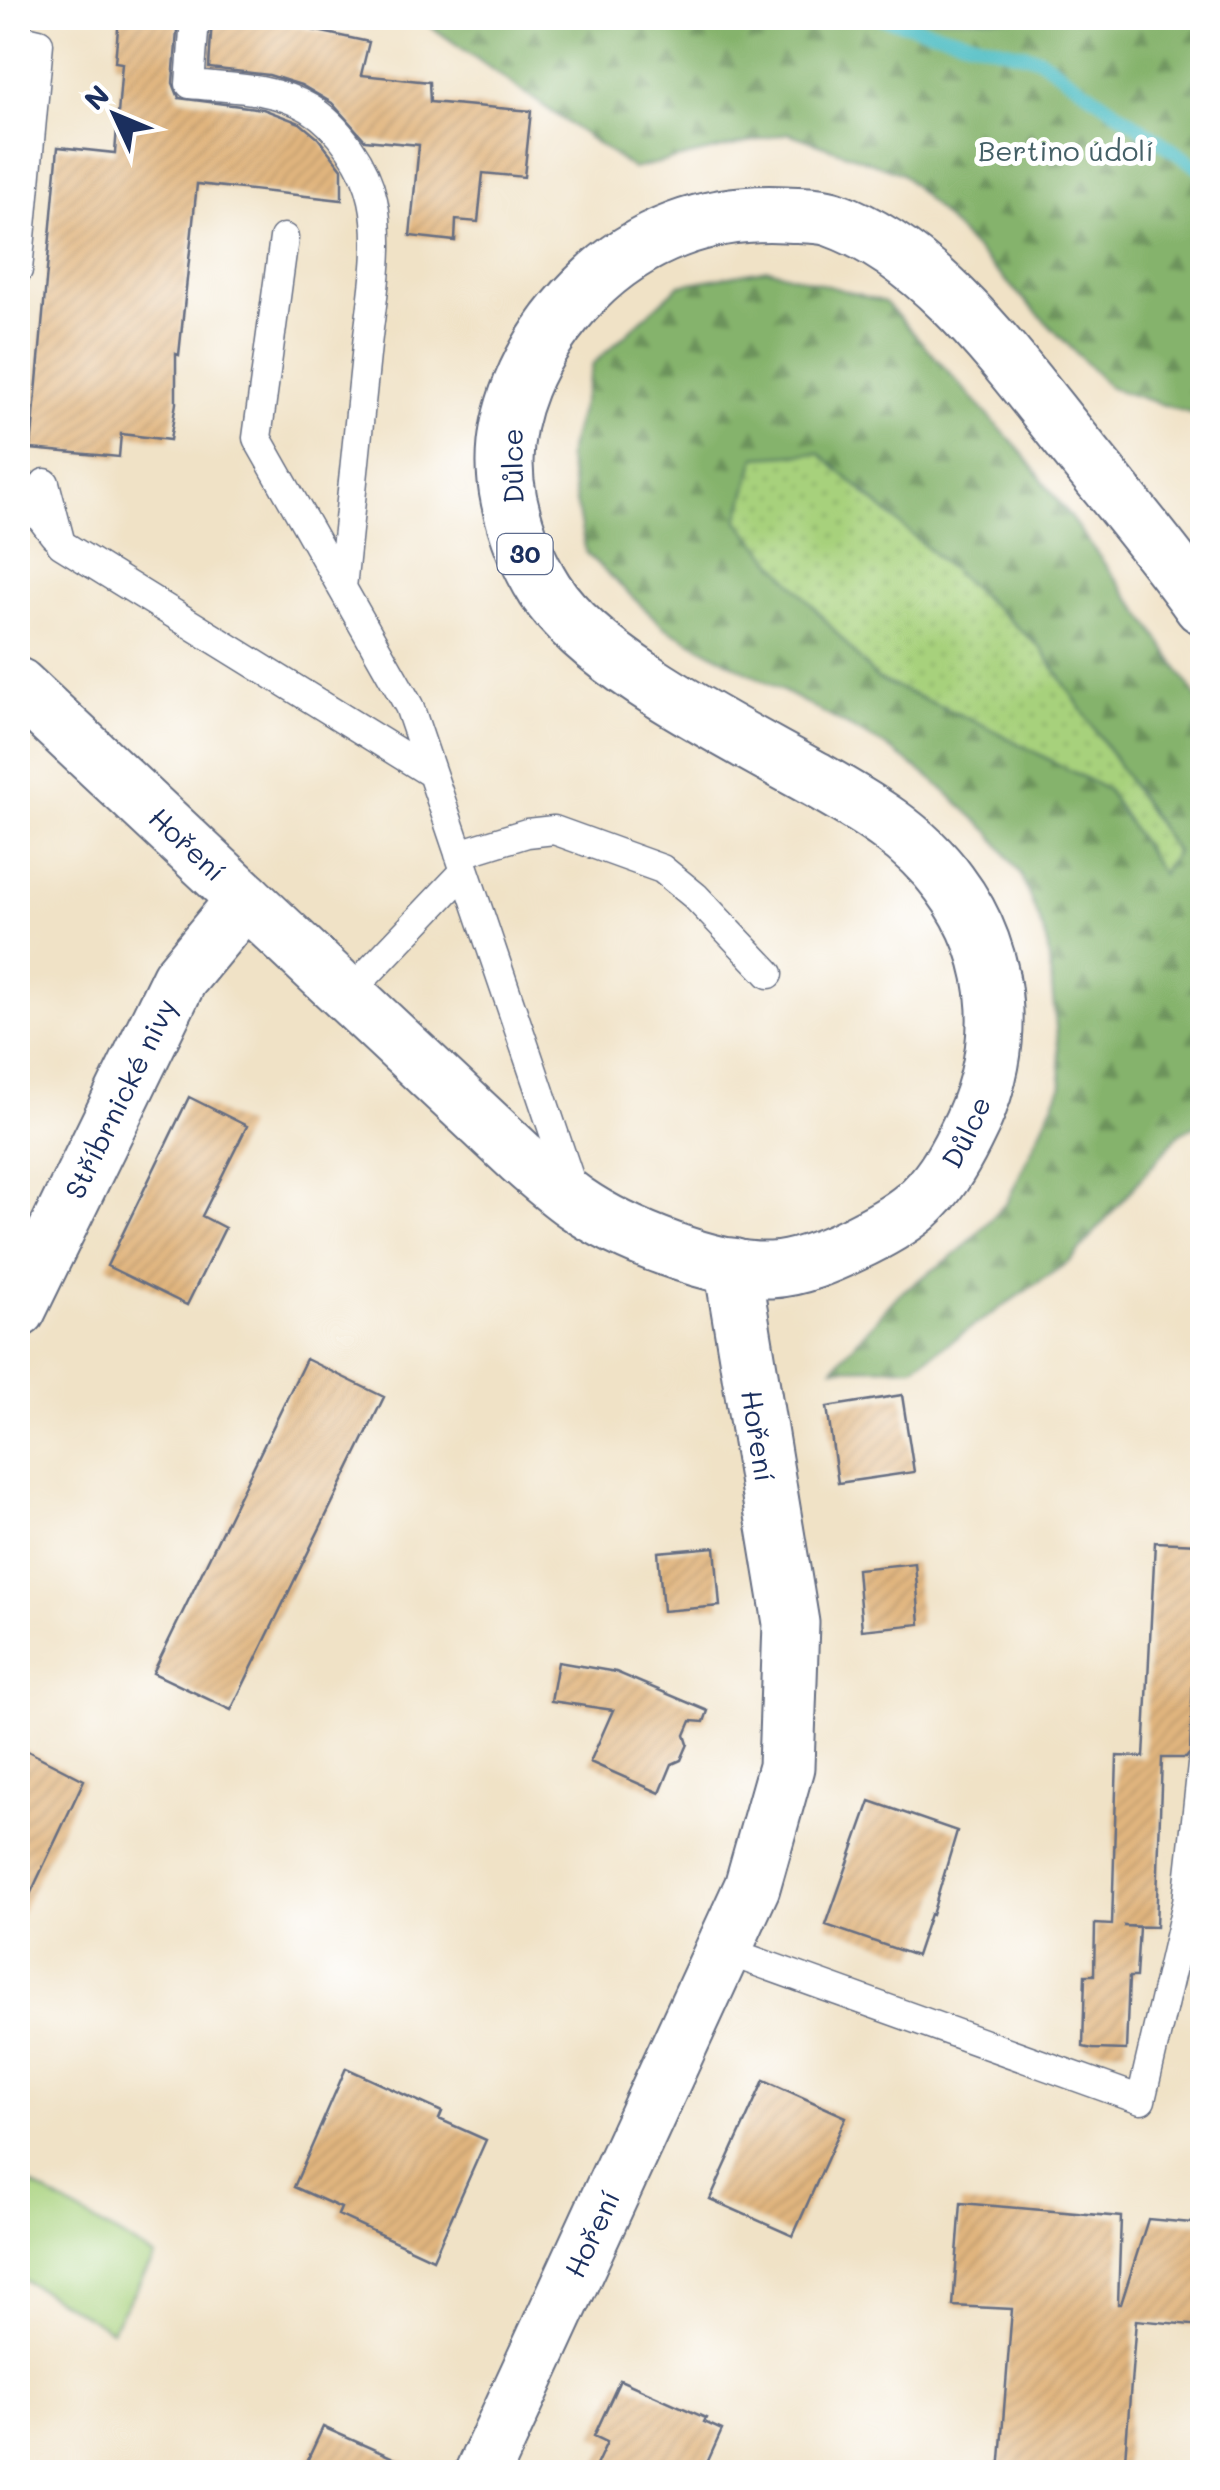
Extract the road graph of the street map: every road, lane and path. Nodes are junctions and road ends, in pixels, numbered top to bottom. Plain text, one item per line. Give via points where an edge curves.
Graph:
1 (196, 18) edge
2 (18, 38) edge
3 (284, 238) dead end
4 (18, 270) edge
5 (31, 486) edge
6 (342, 588) junction
7 (1202, 606) edge
8 (18, 686) edge
9 (431, 773) junction
10 (462, 862) junction
11 (245, 899) junction
12 (769, 974) dead end
13 (346, 996) junction
14 (579, 1206) junction
15 (732, 1266) junction
16 (18, 1310) edge
17 (1202, 1765) edge
18 (724, 1950) junction
19 (482, 2472) edge

1 - 6 lane via 190,84 279,94 311,109 366,172 374,202 372,297
2 - 4 lane via 39,42
3 - 6 lane via 257,438
5 - 9 lane via 61,544
6 - 9 lane via 408,706
7 - 15 main road, Důlce / 30 via 994,345 936,284 829,217 716,217 658,235 606,269 559,316 524,374 508,427 507,494 524,550 548,596 587,637 668,696 883,818 944,876 984,942 994,1056 981,1106 947,1172 916,1206 824,1258 774,1270
8 - 11 main road, Hoření / 30
9 - 10 lane
10 - 12 lane via 528,833 554,830 662,870 696,896
10 - 13 lane
10 - 14 lane
11 - 13 main road, Hoření / 30
11 - 16 main road, Stříbrnické nivy via 180,979
13 - 14 main road, Hoření / 30
14 - 15 main road, Hoření / 30 via 686,1256
15 - 18 main road, Hoření via 791,1623 786,1767 752,1887
17 - 18 lane via 1186,1902 1140,2100
18 - 19 main road, Hoření

